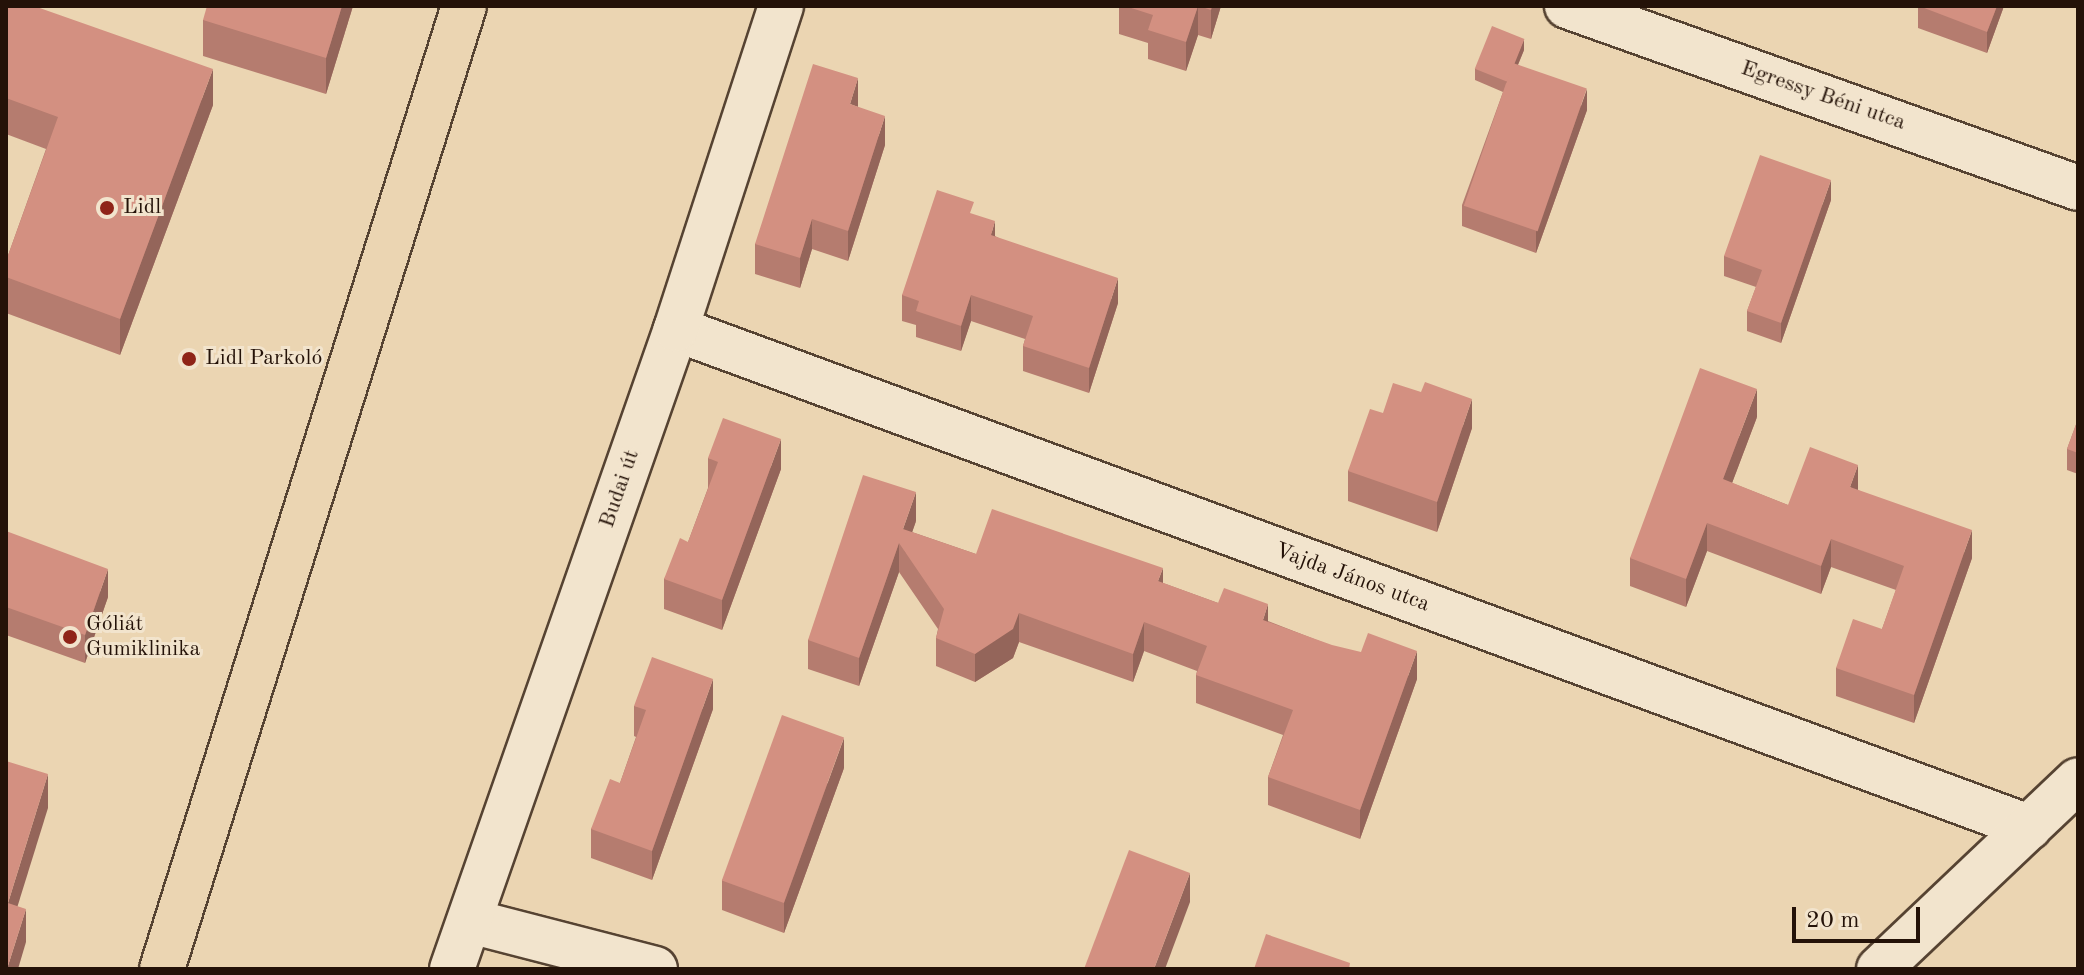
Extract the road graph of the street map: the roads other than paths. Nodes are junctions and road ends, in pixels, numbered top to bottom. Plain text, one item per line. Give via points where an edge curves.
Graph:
1 (464, 6) edge
2 (781, 6) edge
3 (1567, 6) edge
4 (2078, 188) edge
5 (676, 329) junction
6 (2078, 780) edge
7 (2029, 827) junction
8 (470, 921) junction
9 (162, 969) edge
10 (452, 969) edge
11 (655, 969) edge
12 (1879, 969) edge

1 - 9 main road
2 - 5 street, Budai út
3 - 4 street, Egressy Béni utca
5 - 7 street, Vajda János utca
5 - 8 street, Budai út
6 - 7 street
7 - 12 street
8 - 10 street, Budai út
8 - 11 street

